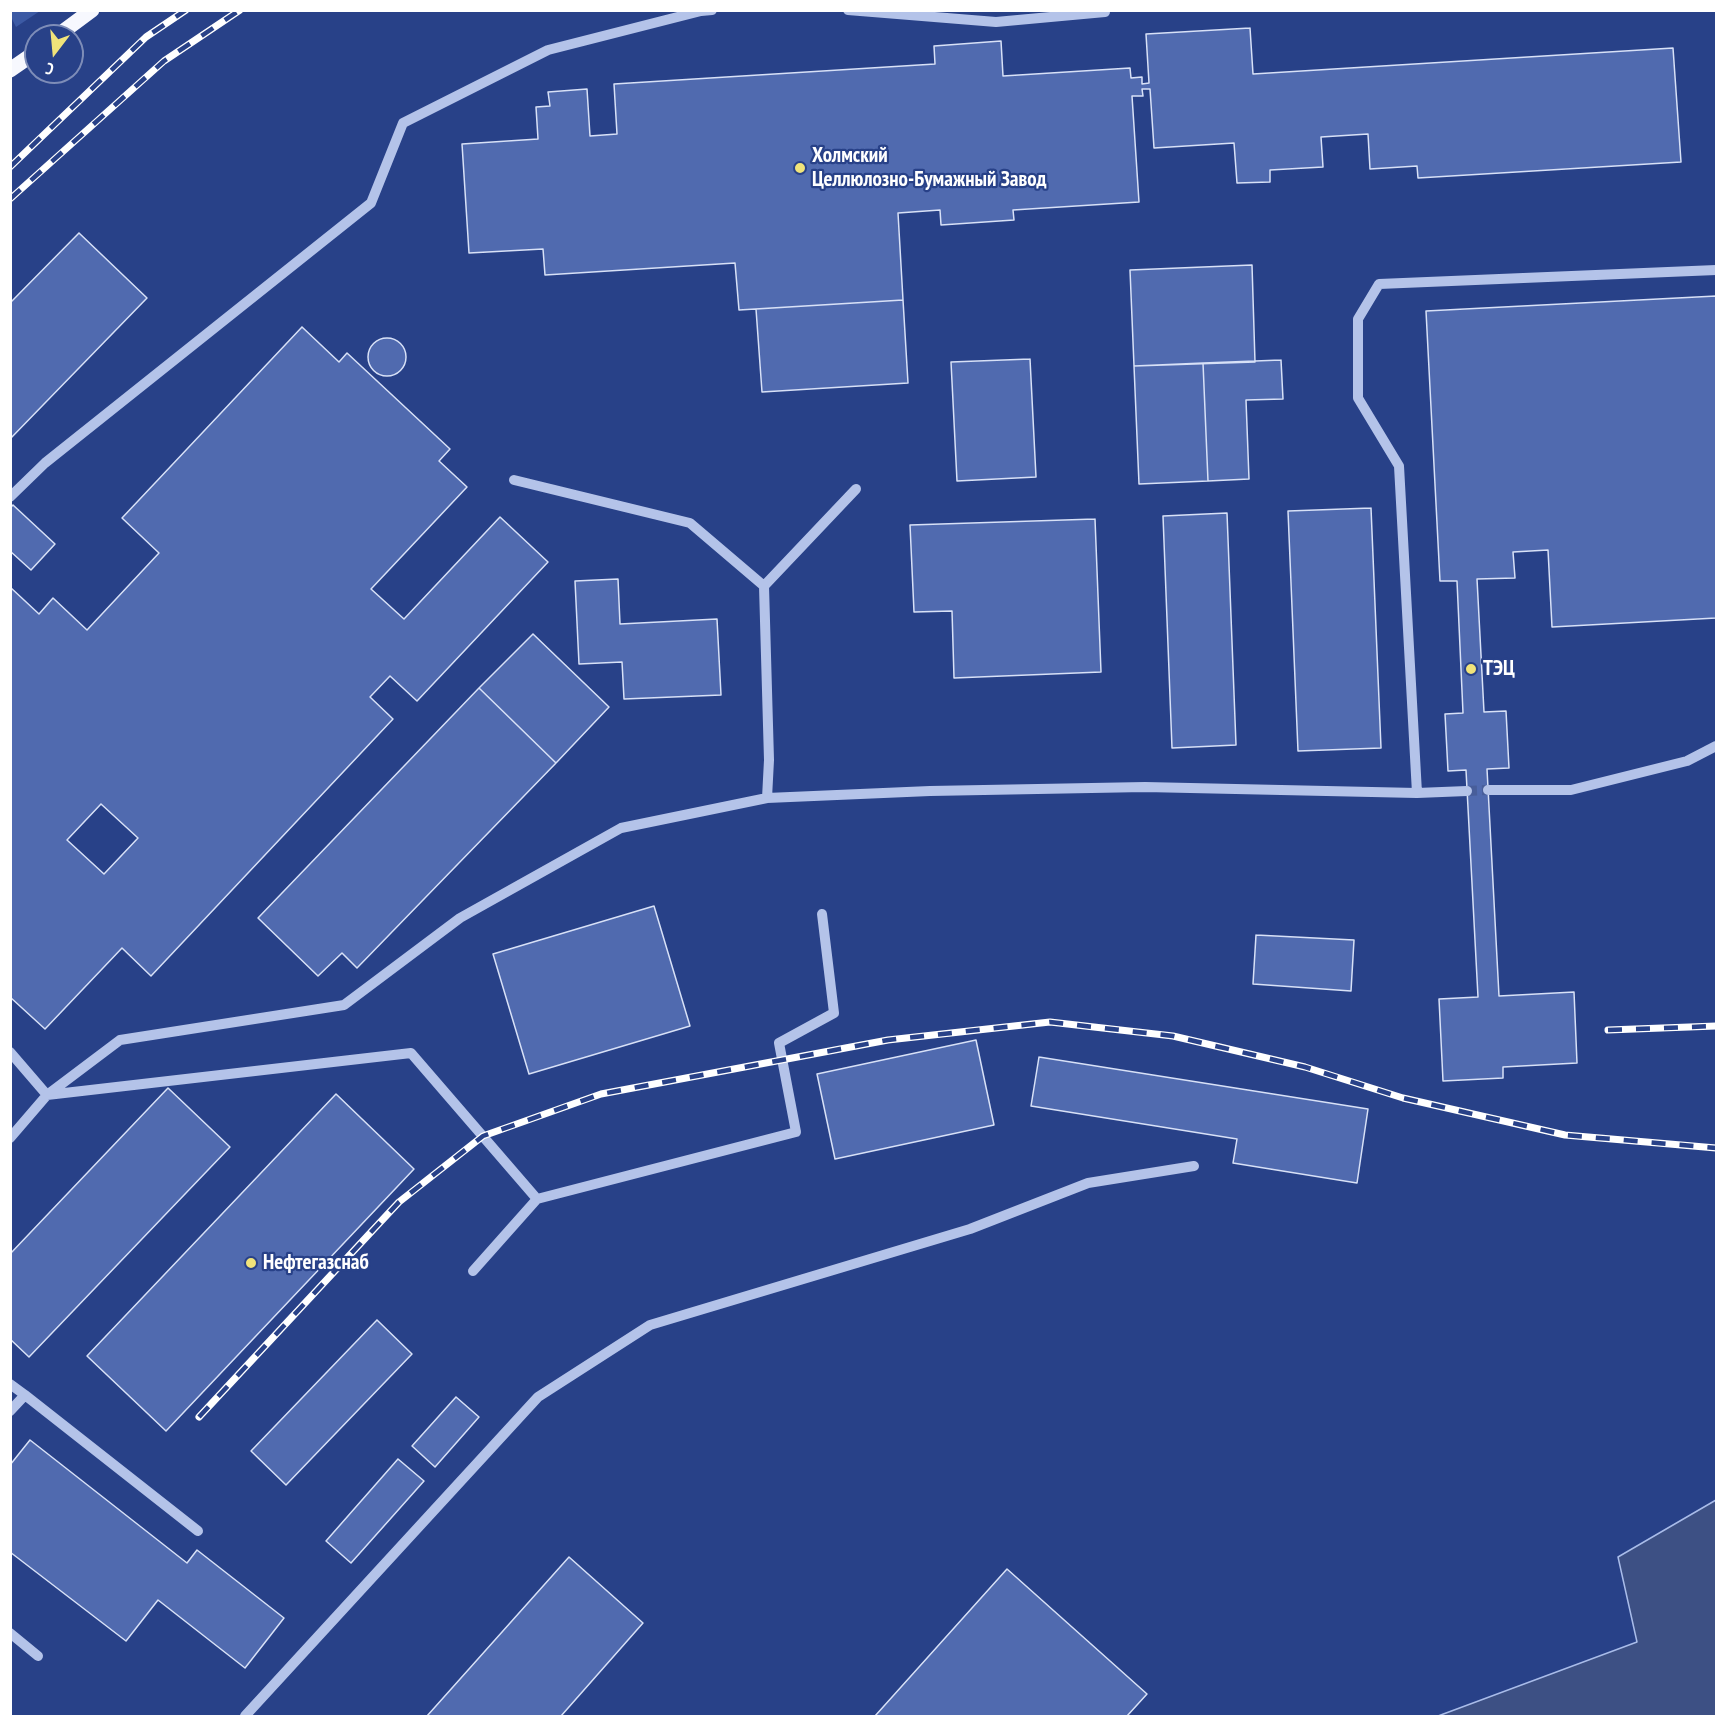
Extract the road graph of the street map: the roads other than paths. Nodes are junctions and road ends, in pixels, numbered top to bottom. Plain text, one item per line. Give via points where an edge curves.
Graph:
1 (92, 10) edge
2 (712, 10) edge
3 (848, 10) edge
4 (1105, 12) dead end
5 (73, 24) edge
6 (24, 60) edge
7 (10, 70) edge
8 (1716, 270) edge
9 (514, 480) dead end
10 (856, 489) dead end
11 (10, 497) edge
12 (764, 586) junction
13 (1716, 746) edge
14 (1488, 790) tunnel mouth
15 (1467, 791) tunnel mouth
16 (1417, 793) junction
17 (767, 798) junction
18 (822, 914) dead end
19 (10, 1052) edge
20 (47, 1095) junction
21 (10, 1138) edge
22 (1194, 1166) dead end
23 (537, 1199) junction
24 (473, 1271) dead end
25 (10, 1384) edge
26 (24, 1395) junction
27 (10, 1411) edge
28 (198, 1531) dead end
29 (10, 1633) edge
30 (38, 1656) dead end
31 (245, 1716) edge

1 - 5 main road
2 - 11 street via 548,50 403,123 371,203 45,463
3 - 4 street via 996,22
6 - 7 main road
8 - 16 street via 1379,284 1358,319 1358,398 1399,466
9 - 12 street via 690,523
10 - 12 street
12 - 17 street
13 - 14 street via 1687,761 1571,790
15 - 16 street
16 - 17 street via 1145,787
17 - 20 street via 621,828 460,918 344,1005 120,1040
18 - 23 street via 834,1013 779,1043 796,1132
19 - 20 street
20 - 21 street
20 - 23 street via 411,1053
22 - 31 street via 1088,1183 970,1229 650,1325 538,1397
23 - 24 street
25 - 26 street
26 - 27 street
26 - 28 street
29 - 30 street

